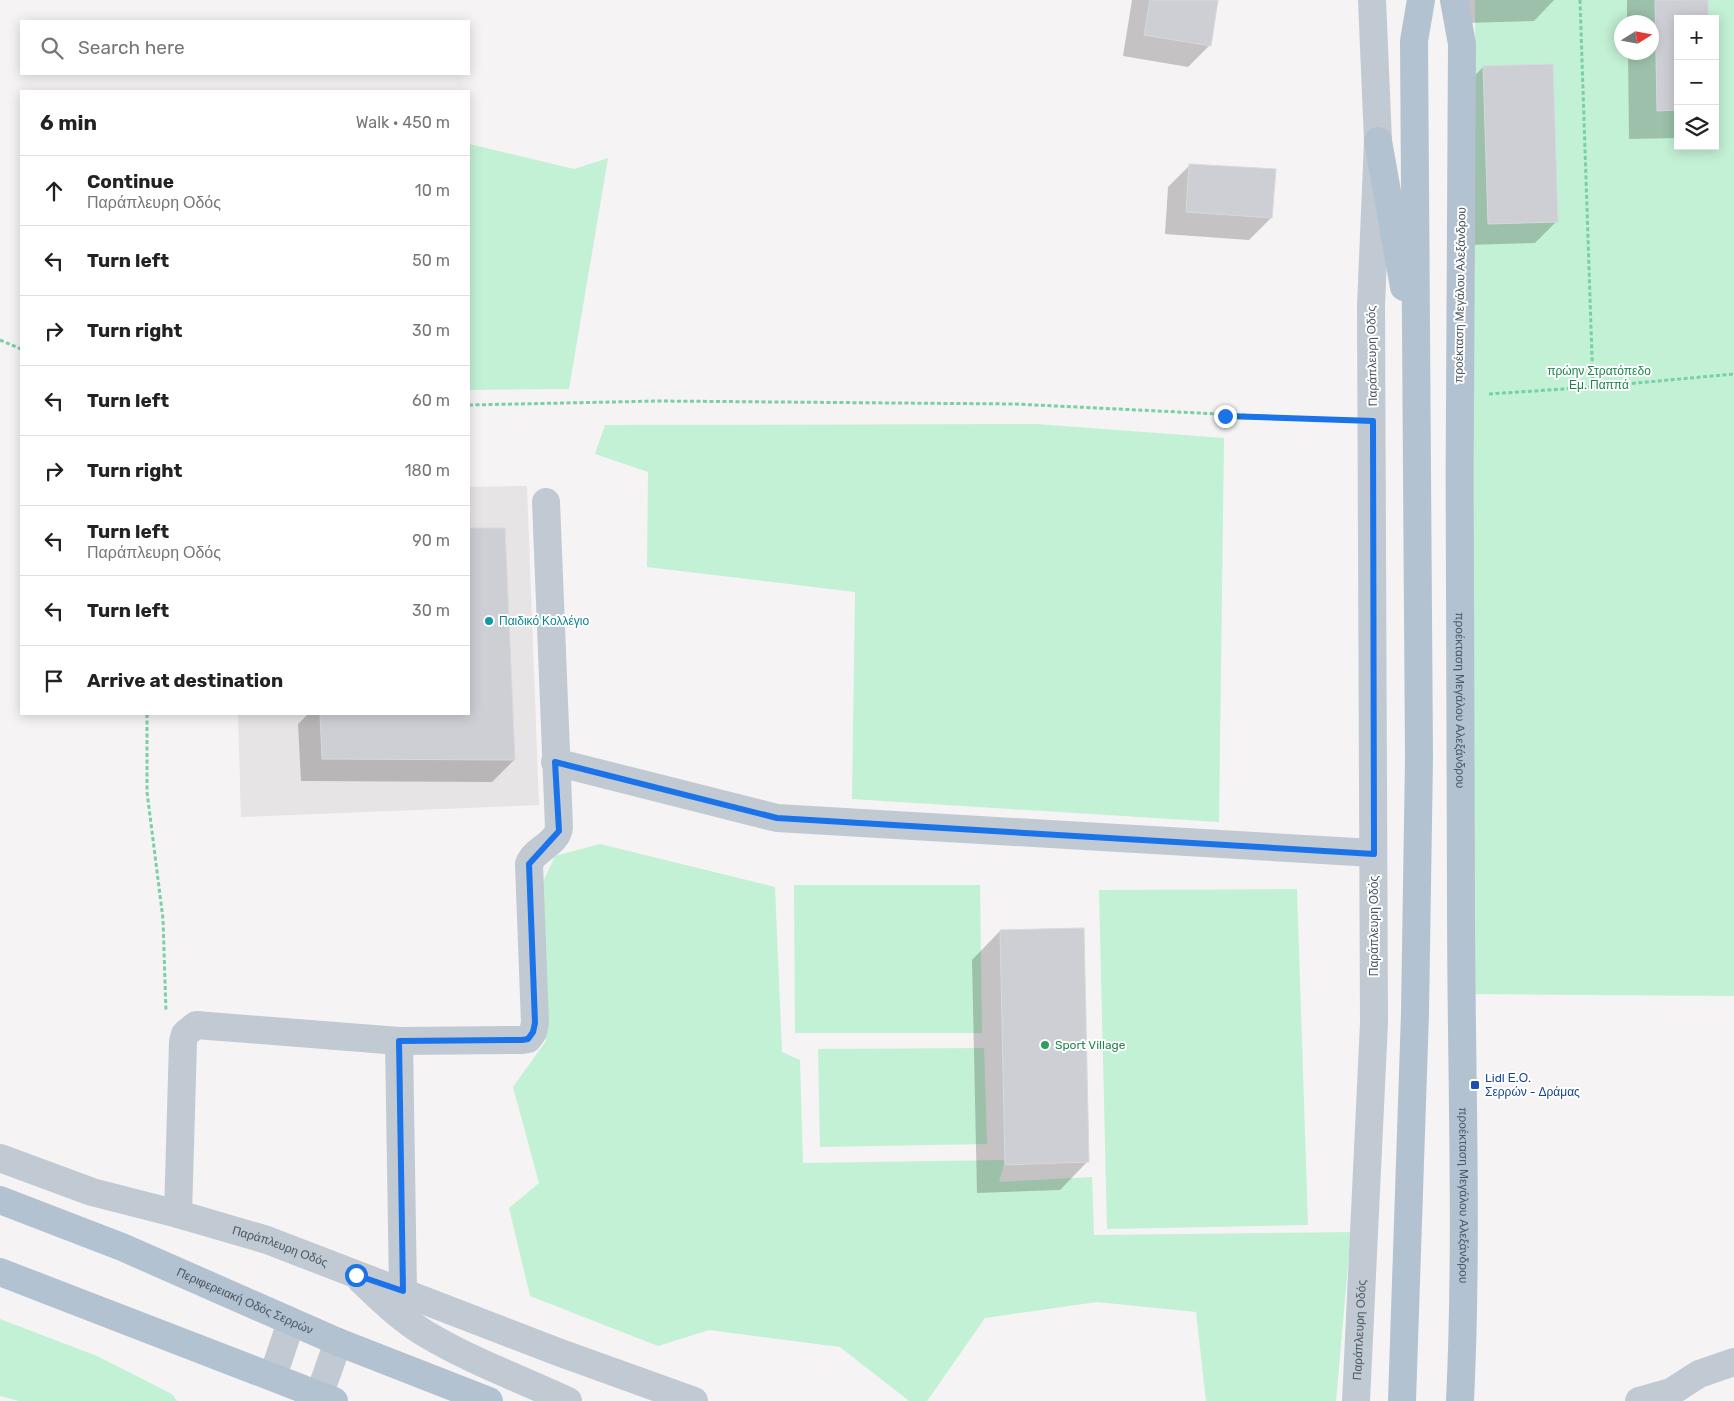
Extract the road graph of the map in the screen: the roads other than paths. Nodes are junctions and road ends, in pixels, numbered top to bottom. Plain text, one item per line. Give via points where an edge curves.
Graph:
1 (1372, 0) edge
2 (1421, 0) edge
3 (1454, 0) edge
4 (1378, 141) junction
5 (1418, 367) junction
6 (546, 502) dead end
7 (555, 762) junction
8 (1374, 854) junction
9 (399, 1041) junction
10 (0, 1158) edge
11 (0, 1200) edge
12 (178, 1214) junction
13 (0, 1272) edge
14 (356, 1275) junction
15 (403, 1291) junction
16 (291, 1322) junction
17 (338, 1342) junction
18 (1404, 1350) junction
19 (1734, 1362) edge
20 (273, 1376) junction
21 (327, 1398) edge
22 (489, 1401) edge
23 (568, 1401) edge
24 (694, 1401) edge
25 (1356, 1401) edge
26 (1393, 1401) edge
27 (1402, 1401) edge
28 (1460, 1401) edge
29 (1640, 1401) edge

1 - 4 street, Παράπλευρη Οδός
2 - 5 main road via 1414,41
3 - 28 main road, προέκταση Μεγάλου Αλεξάνδρου via 1462,44 1459,396 1463,1119
4 - 5 main road
4 - 8 street, Παράπλευρη Οδός via 1371,306
5 - 18 main road via 1419,788
6 - 7 street
7 - 8 street via 777,818
7 - 9 street via 559,831 529,864 533,1032 528,1039
8 - 25 street, Παράπλευρη Οδός via 1374,1033
9 - 12 street via 203,1024 190,1028 184,1042
9 - 15 street
10 - 12 street, Παράπλευρη Οδός via 92,1192
11 - 16 main road, Περιφερειακή Οδός Σερρών via 122,1247
12 - 14 street, Παράπλευρη Οδός via 267,1240
13 - 20 main road
14 - 15 street, Παράπλευρη Οδός
14 - 23 street via 397,1314 425,1333
15 - 24 street, Παράπλευρη Οδός
16 - 17 main road, Περιφερειακή Οδός Σερρών
16 - 20 street
17 - 21 street
17 - 22 main road, Περιφερειακή Οδός Σερρών
18 - 26 main road
18 - 27 main road
19 - 29 street via 1699,1374 1671,1392
20 - 21 main road

